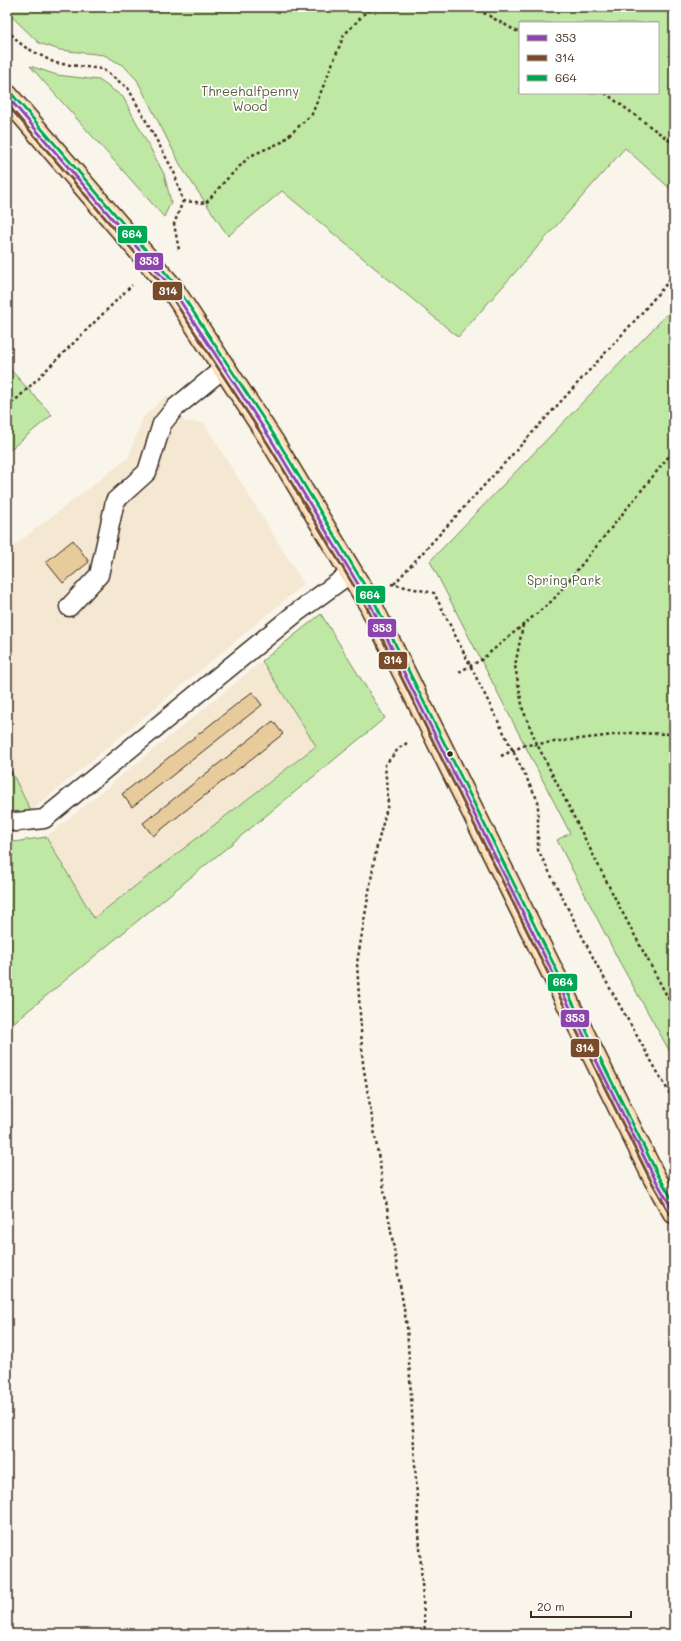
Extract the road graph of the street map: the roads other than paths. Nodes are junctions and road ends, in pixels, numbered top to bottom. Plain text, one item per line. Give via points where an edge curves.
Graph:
1 (7, 96) edge
2 (224, 368) junction
3 (351, 573) junction
4 (69, 607) dead end
5 (7, 821) edge
6 (674, 1212) edge

1 - 2 main road via 171,287
2 - 3 main road via 272,441
2 - 4 lane via 175,408 162,424 147,472 115,501 99,575
3 - 5 lane via 296,613 44,819
3 - 6 main road via 370,604 654,1177

